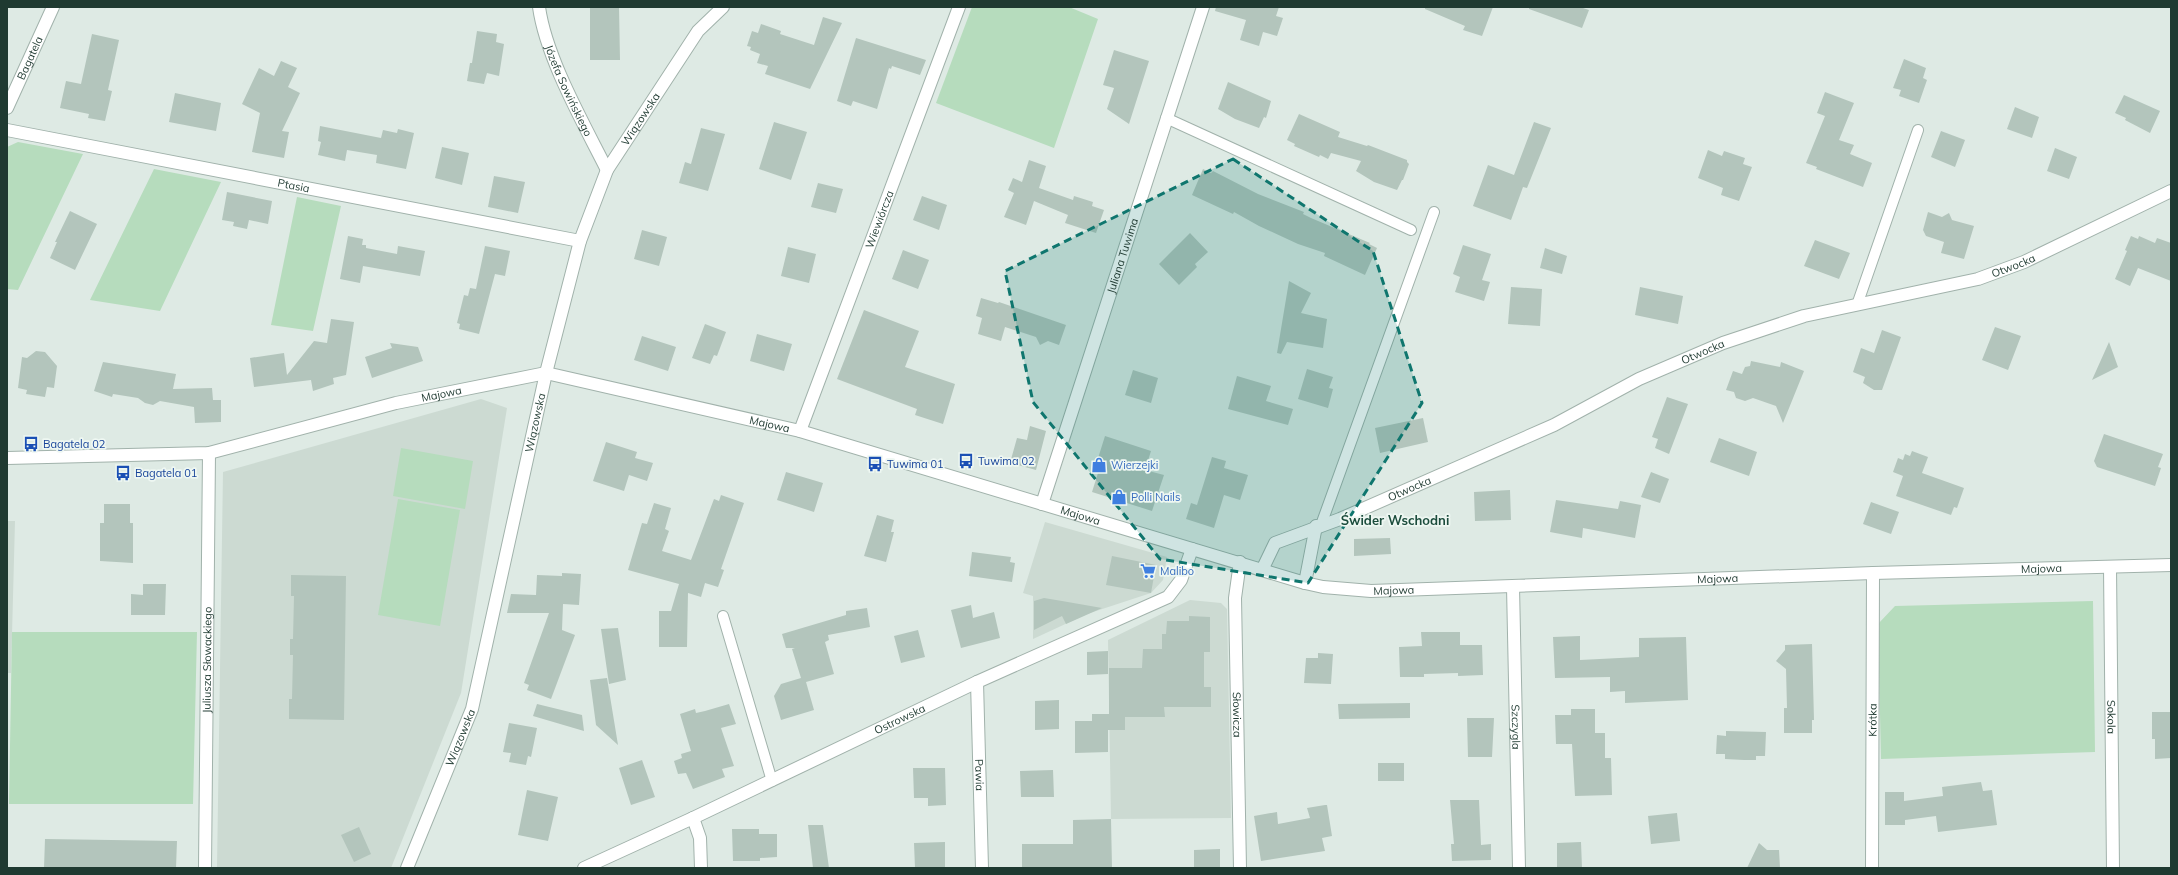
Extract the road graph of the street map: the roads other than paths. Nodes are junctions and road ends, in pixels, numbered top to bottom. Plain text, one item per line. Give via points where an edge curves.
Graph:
1 (53, 7) edge
2 (539, 7) edge
3 (723, 7) edge
4 (959, 7) edge
5 (1203, 7) edge
6 (7, 108) edge
7 (1166, 118) junction
8 (7, 130) edge
9 (1918, 130) dead end
10 (607, 170) junction
11 (2171, 191) edge
12 (1434, 212) dead end
13 (1411, 230) dead end
14 (580, 241) junction
15 (1857, 306) junction
16 (546, 373) junction
17 (800, 431) junction
18 (209, 453) junction
19 (7, 458) edge
20 (1042, 504) junction
21 (1318, 526) junction
22 (1192, 549) junction
23 (1240, 562) junction
24 (2171, 565) edge
25 (2110, 567) junction
26 (1262, 570) junction
27 (1873, 573) junction
28 (1305, 583) junction
29 (1513, 587) junction
30 (723, 616) dead end
31 (977, 682) junction
32 (772, 781) junction
33 (693, 818) junction
34 (205, 868) edge
35 (407, 868) edge
36 (584, 868) edge
37 (701, 868) edge
38 (982, 868) edge
39 (1240, 868) edge
40 (1519, 868) edge
41 (1872, 868) edge
42 (2113, 868) edge

1 - 6 street, Bagatela
2 - 10 street, Józefa Sowińskiego via 560,72
3 - 10 street, Wiązowska via 698,31
4 - 17 street, Wiewiórcza
5 - 7 street, Juliana Tuwima
7 - 13 lane
7 - 20 street, Juliana Tuwima
8 - 14 street, Ptasia
9 - 15 lane
10 - 14 street, Wiązowska
11 - 15 street, Otwocka via 2024,262 1978,279
12 - 21 lane
14 - 16 street, Wiązowska
15 - 21 street, Otwocka via 1804,316 1723,342 1639,379 1554,425
16 - 17 street, Majowa
16 - 18 street, Majowa via 396,403
16 - 35 street, Wiązowska via 472,709
17 - 20 street, Majowa
18 - 19 street, Majowa
18 - 34 street, Juliusza Słowackiego
20 - 22 street, Majowa
21 - 26 street, Otwocka via 1275,543
21 - 28 street
22 - 23 street, Majowa
22 - 31 street, Ostrowska via 1181,580 1168,597
23 - 26 street, Majowa
23 - 39 street, Słowicza via 1235,598
24 - 25 street, Majowa
25 - 27 street, Majowa
25 - 42 street, Sokola
26 - 28 street, Majowa
27 - 29 street, Majowa
27 - 41 street, Krótka
28 - 29 street, Majowa via 1371,591
29 - 40 street, Szczygla
30 - 32 lane
31 - 32 street, Ostrowska
31 - 38 street, Pawia
32 - 33 street, Ostrowska
33 - 36 street, Ostrowska
33 - 37 street via 700,838

